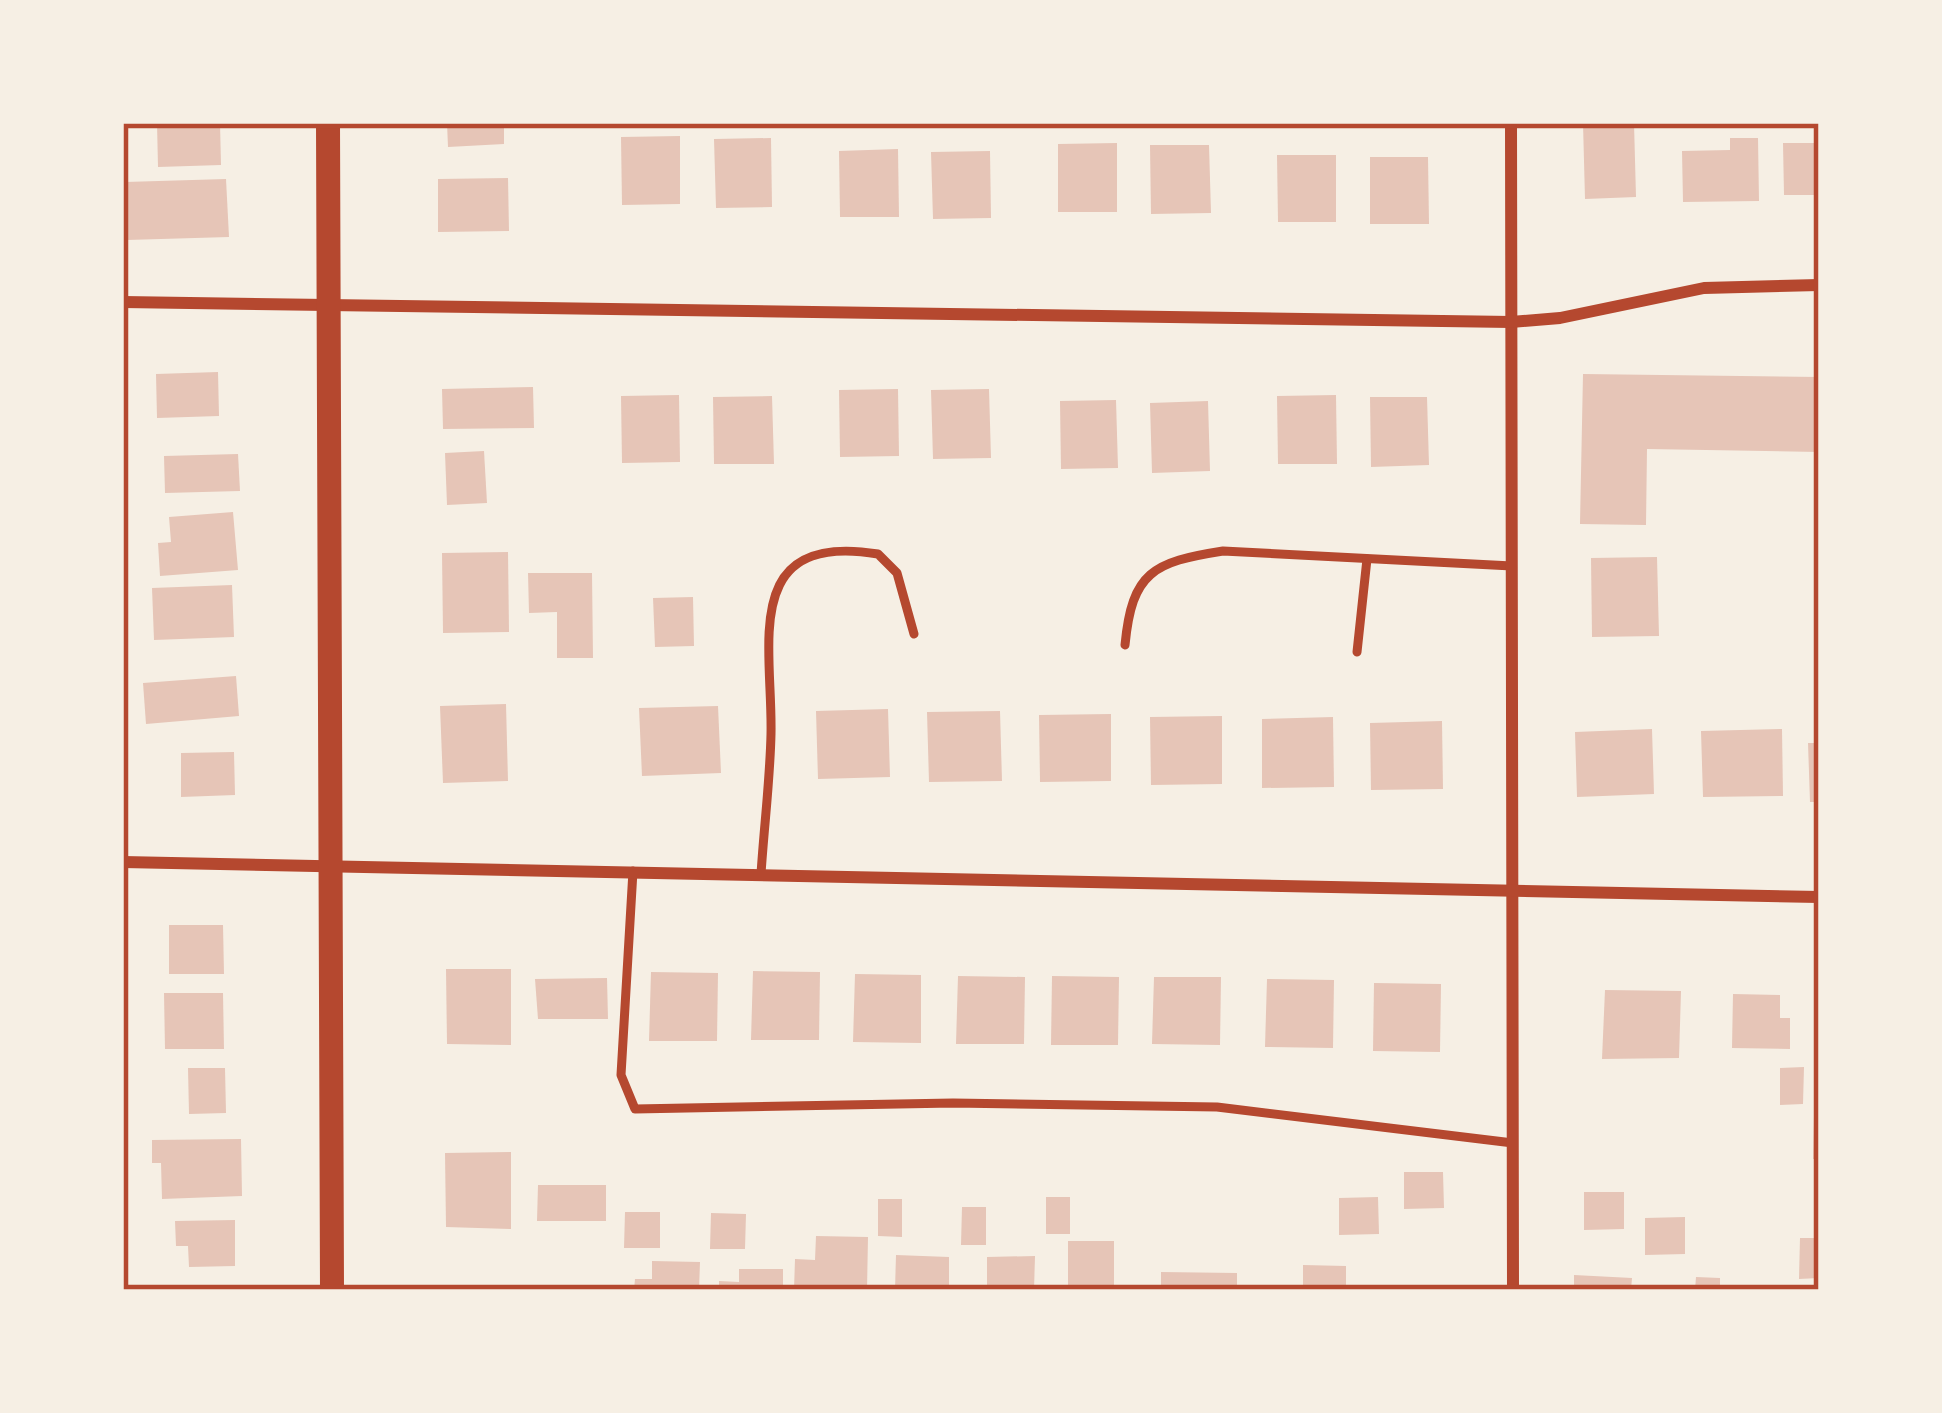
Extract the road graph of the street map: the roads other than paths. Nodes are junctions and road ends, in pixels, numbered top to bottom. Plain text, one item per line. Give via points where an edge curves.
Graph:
1 (328, 123) edge
2 (1511, 123) edge
3 (1819, 285) edge
4 (123, 302) edge
5 (326, 303) junction
6 (1511, 322) junction
7 (1367, 559) junction
8 (1512, 566) junction
9 (914, 634) dead end
10 (1124, 645) dead end
11 (1357, 652) dead end
12 (123, 862) edge
13 (328, 868) junction
14 (633, 871) junction
15 (761, 874) junction
16 (1513, 890) junction
17 (1819, 896) edge
18 (1513, 1143) junction
19 (332, 1290) edge
20 (1513, 1290) edge

1 - 5 main road
2 - 6 street
3 - 6 street via 1704,288
4 - 5 street
5 - 6 street
5 - 13 main road
6 - 8 street
7 - 8 lane
7 - 10 lane via 1222,551 1179,558 1138,586
7 - 11 lane
8 - 16 street
9 - 15 lane via 897,572 878,554 827,552 781,581 767,610 772,732
12 - 13 street
13 - 14 street
13 - 19 main road
14 - 15 street
14 - 18 lane via 621,1075 635,1109 1217,1107
15 - 16 street
16 - 17 street
16 - 18 street
18 - 20 street

